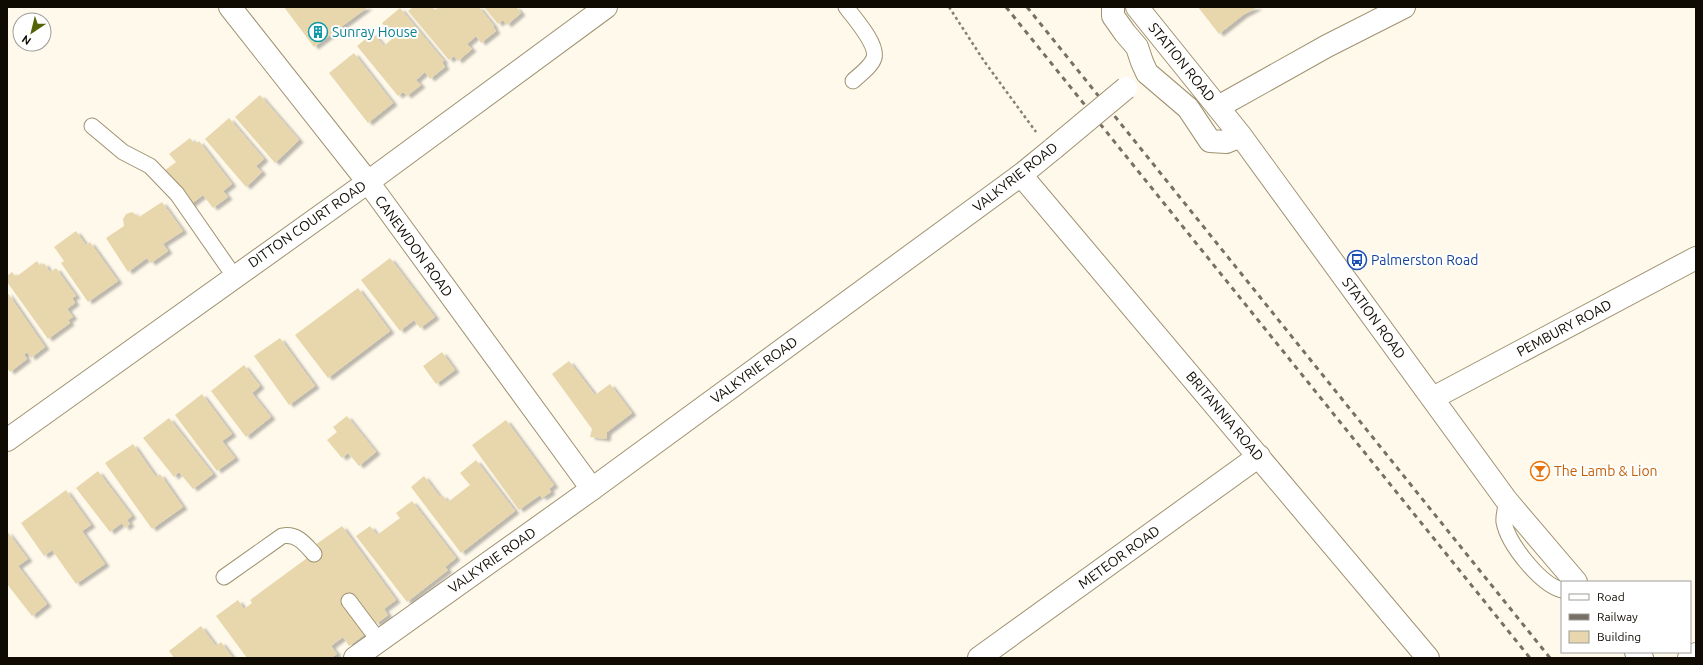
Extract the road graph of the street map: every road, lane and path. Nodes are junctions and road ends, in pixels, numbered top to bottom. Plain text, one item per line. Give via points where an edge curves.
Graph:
1 (230, 7) edge
2 (606, 7) edge
3 (846, 7) edge
4 (949, 7) edge
5 (1113, 7) edge
6 (1137, 7) edge
7 (1404, 7) edge
8 (1147, 73) junction
9 (853, 81) dead end
10 (1218, 107) junction
11 (92, 126) dead end
12 (1241, 136) junction
13 (1049, 152) junction
14 (1021, 175) junction
15 (368, 182) junction
16 (1696, 258) edge
17 (234, 276) junction
18 (1433, 398) junction
19 (7, 440) edge
20 (1258, 456) junction
21 (592, 489) junction
22 (1507, 500) junction
23 (314, 554) dead end
24 (224, 577) dead end
25 (1575, 581) edge
26 (1561, 590) edge
27 (349, 601) dead end
28 (379, 641) junction
29 (1696, 654) edge
30 (355, 658) edge
31 (979, 658) edge
32 (1428, 658) edge
33 (1688, 658) edge

1 - 15 street, CANEWDON ROAD
2 - 15 street, DITTON COURT ROAD
3 - 9 lane via 872,42 874,50 874,58
4 - 13 path
5 - 8 street, STATION ROAD via 1113,16 1137,47
6 - 10 street, STATION ROAD
7 - 10 street via 1327,46
8 - 12 street, STATION ROAD via 1188,108 1210,141 1226,142
8 - 13 street, VALKYRIE ROAD, bridge
10 - 12 street, STATION ROAD
11 - 17 lane via 123,152 150,166 177,194
12 - 18 street, STATION ROAD
13 - 14 street, VALKYRIE ROAD
14 - 20 street, BRITANNIA ROAD
14 - 21 street, VALKYRIE ROAD
15 - 17 street, DITTON COURT ROAD
15 - 21 street, CANEWDON ROAD
16 - 18 street, PEMBURY ROAD
17 - 19 street, DITTON COURT ROAD
18 - 22 street, STATION ROAD
20 - 31 street, METEOR ROAD
20 - 32 street, BRITANNIA ROAD
21 - 28 street, VALKYRIE ROAD
22 - 25 street, STATION ROAD
22 - 26 lane via 1504,522 1515,548 1537,575
23 - 24 lane via 300,539 282,536
27 - 28 lane
28 - 30 street, VALKYRIE ROAD
29 - 33 street

